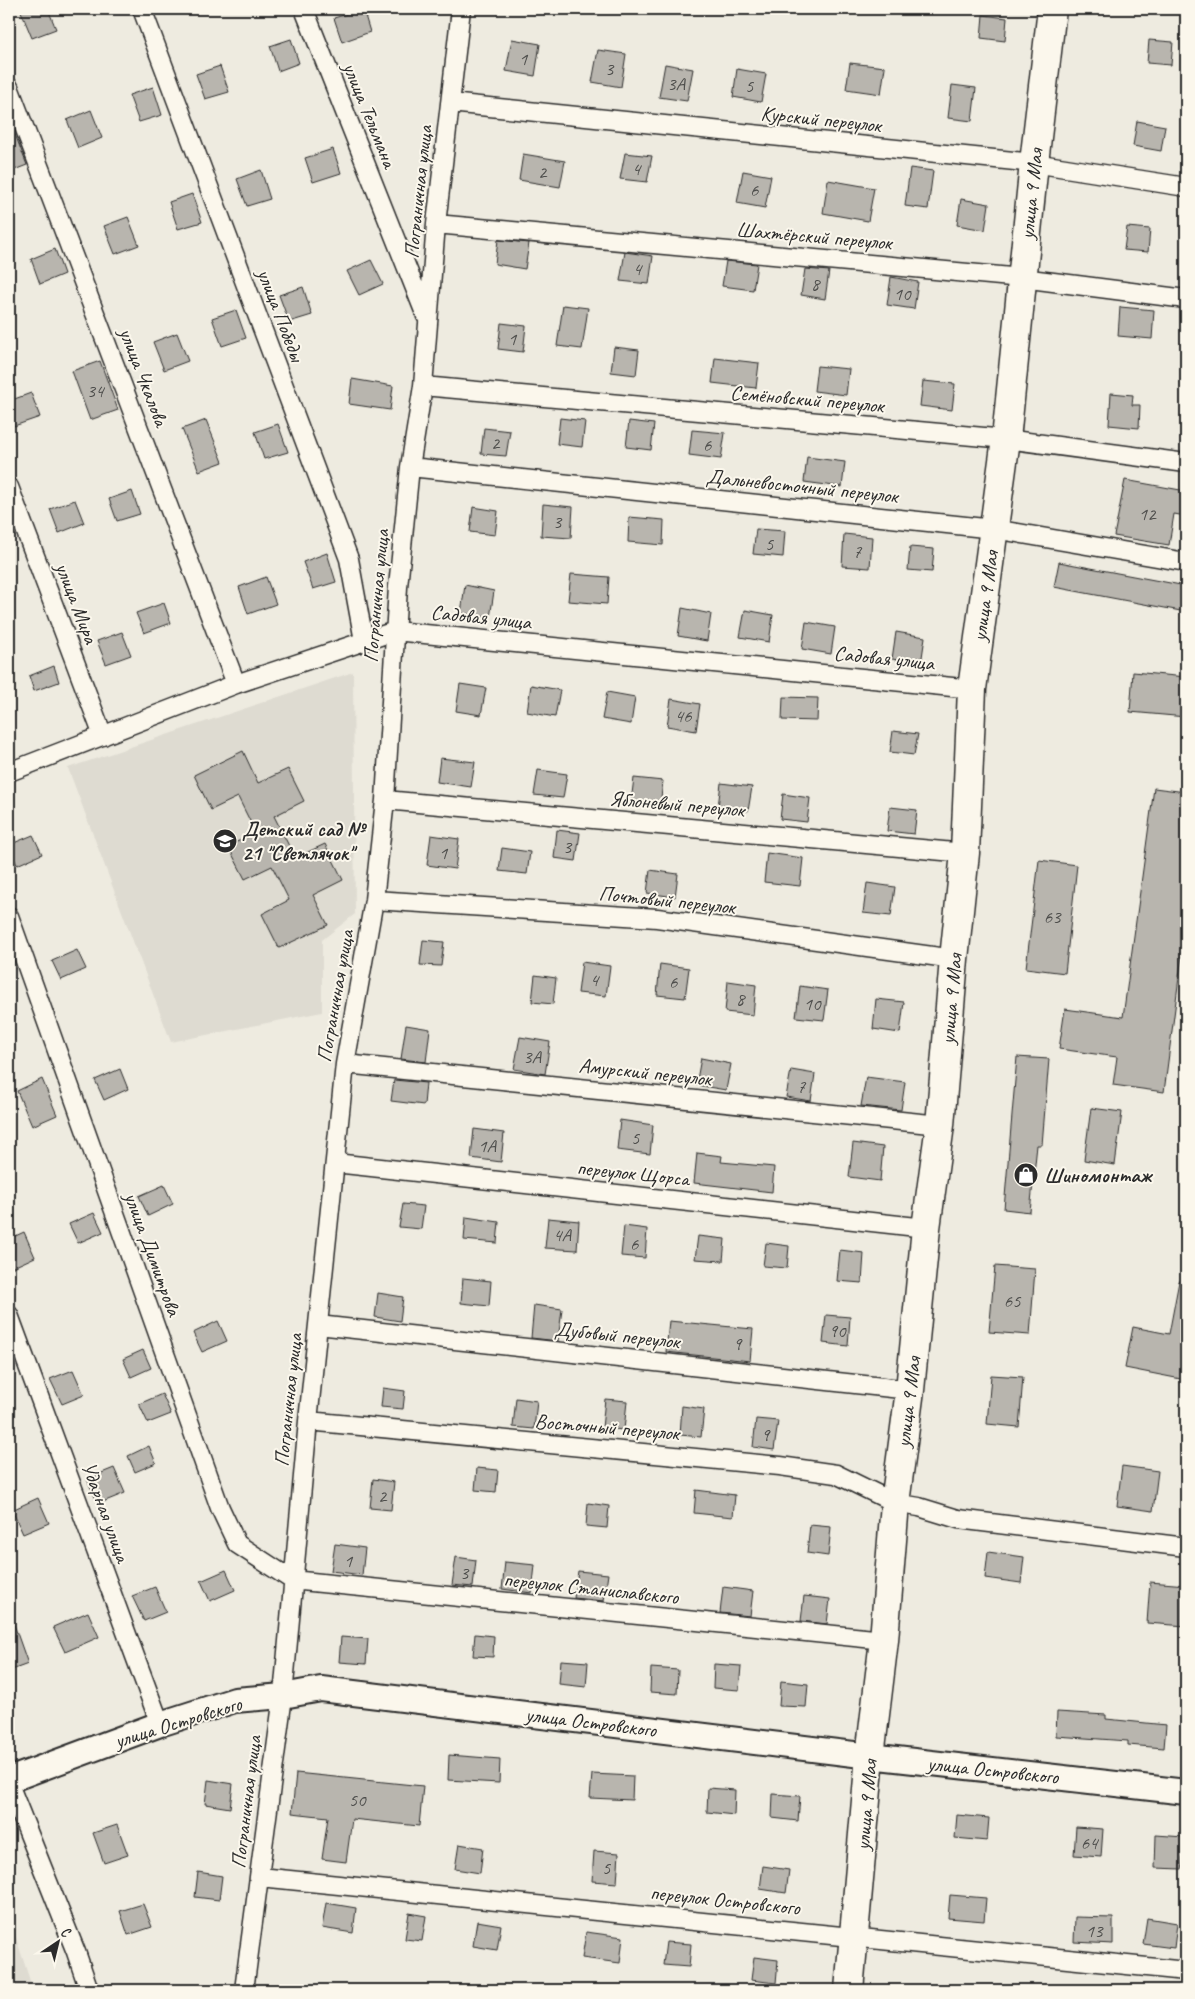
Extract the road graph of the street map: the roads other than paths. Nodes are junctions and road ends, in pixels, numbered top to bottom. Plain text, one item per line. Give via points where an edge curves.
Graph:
1 (142, 9) edge
2 (304, 9) edge
3 (461, 9) edge
4 (1052, 9) edge
5 (9, 87) edge
6 (450, 103) junction
7 (1034, 163) junction
8 (1186, 188) edge
9 (436, 224) junction
10 (1022, 278) junction
11 (1186, 299) edge
12 (428, 321) junction
13 (423, 386) junction
14 (1006, 439) junction
15 (1186, 463) edge
16 (410, 467) junction
17 (9, 487) edge
18 (994, 528) junction
19 (1186, 562) edge
20 (395, 631) junction
21 (364, 642) junction
22 (236, 684) junction
23 (972, 690) junction
24 (103, 736) junction
25 (9, 772) edge
26 (385, 800) junction
27 (965, 853) junction
28 (374, 900) junction
29 (9, 916) edge
30 (954, 959) junction
31 (345, 1064) junction
32 (940, 1125) junction
33 (335, 1163) junction
34 (926, 1228) junction
35 (9, 1315) edge
36 (318, 1325) junction
37 (910, 1390) junction
38 (308, 1421) junction
39 (895, 1503) junction
40 (1186, 1547) edge
41 (292, 1580) junction
42 (884, 1640) junction
43 (283, 1696) junction
44 (160, 1724) junction
45 (870, 1756) junction
46 (9, 1780) edge
47 (9, 1784) edge
48 (1186, 1792) edge
49 (260, 1877) junction
50 (855, 1936) junction
51 (1186, 1971) edge
52 (89, 1990) edge
53 (244, 1990) edge
54 (849, 1990) edge

1 - 21 street, улица Победы via 349,559
2 - 12 street, улица Тельмана
3 - 6 street, Пограничная улица
4 - 7 main road, улица 9 Мая
5 - 22 street, улица Чкалова
6 - 7 street, Курский переулок
6 - 9 street, Пограничная улица
7 - 8 street, Курский переулок
7 - 10 main road, улица 9 Мая
9 - 10 street, Шахтёрский переулок
9 - 12 street, Пограничная улица
10 - 11 street, Шахтёрский переулок
10 - 14 main road, улица 9 Мая
12 - 13 street, Пограничная улица
13 - 14 street, Семёновский переулок
13 - 16 street, Пограничная улица
14 - 15 street, Семёновский переулок
14 - 18 main road, улица 9 Мая
16 - 18 street, Дальневосточный переулок
16 - 20 street, Пограничная улица
17 - 24 street, улица Мира
18 - 19 street, Дальневосточный переулок
18 - 23 main road, улица 9 Мая
20 - 21 street, Садовая улица
20 - 23 street, Садовая улица
20 - 26 street, Пограничная улица
21 - 22 street, Садовая улица
22 - 24 street, Садовая улица
23 - 27 main road, улица 9 Мая
24 - 25 street, Садовая улица
26 - 27 street, Яблоневый переулок
26 - 28 street, Пограничная улица
27 - 30 main road, улица 9 Мая
28 - 30 street, Почтовый переулок via 657,918
28 - 31 street, Пограничная улица
29 - 41 street, улица Димитрова via 220,1508 237,1544
30 - 32 main road, улица 9 Мая
31 - 32 street, Амурский переулок
31 - 33 street, Пограничная улица
32 - 34 main road, улица 9 Мая
33 - 34 street, переулок Щорса
33 - 36 street, Пограничная улица
34 - 37 main road, улица 9 Мая
35 - 44 street, Ударная улица
36 - 37 street, Дубовый переулок
36 - 38 street, Пограничная улица
37 - 39 main road, улица 9 Мая
38 - 39 street, Восточный переулок via 780,1466 836,1474
38 - 41 street, Пограничная улица
39 - 40 street, Восточный переулок via 958,1519
39 - 42 main road, улица 9 Мая
41 - 42 street, переулок Станиславского
41 - 43 street, Пограничная улица
42 - 45 main road, улица 9 Мая
43 - 44 main road, улица Островского via 235,1700
43 - 45 main road, улица Островского via 321,1689
43 - 49 street, Пограничная улица
44 - 46 main road, улица Островского
45 - 48 main road, улица Островского
45 - 50 main road, улица 9 Мая
47 - 52 street
49 - 50 street, переулок Островского
49 - 53 street, Пограничная улица
50 - 51 street, переулок Островского
50 - 54 main road, улица 9 Мая

